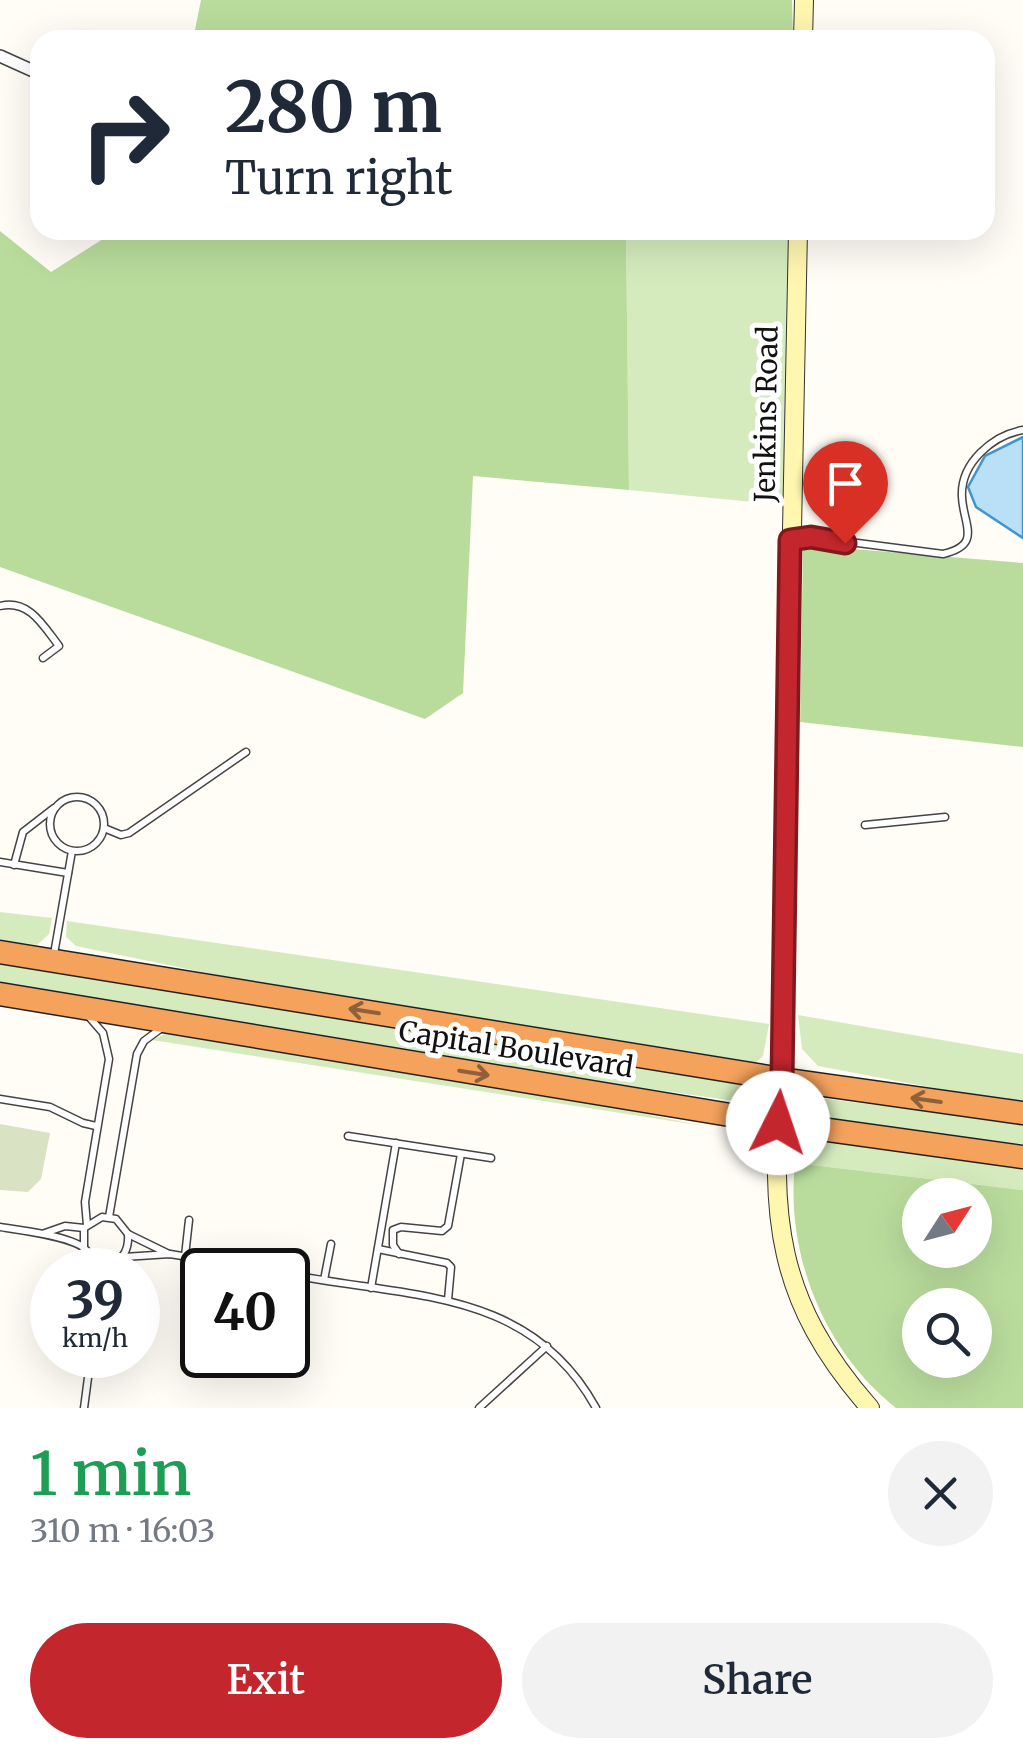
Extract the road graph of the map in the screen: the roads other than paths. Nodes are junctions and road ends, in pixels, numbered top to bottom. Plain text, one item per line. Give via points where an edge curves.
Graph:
1 (804, 0) edge
2 (803, 30) edge
3 (0, 56) edge
4 (30, 70) edge
5 (798, 240) edge
6 (1023, 430) edge
7 (790, 540) junction
8 (0, 606) edge
9 (42, 658) dead end
10 (246, 752) dead end
11 (55, 807) junction
12 (945, 817) dead end
13 (865, 825) dead end
14 (104, 828) junction
15 (72, 852) junction
16 (0, 862) edge
17 (14, 864) junction
18 (68, 874) junction
19 (0, 952) edge
20 (52, 960) junction
21 (0, 994) edge
22 (79, 1007) junction
23 (170, 1022) junction
24 (782, 1079) junction
25 (0, 1099) edge
26 (1023, 1114) edge
27 (778, 1123) junction
28 (96, 1126) junction
29 (348, 1136) dead end
30 (396, 1143) junction
31 (461, 1154) junction
32 (1023, 1157) edge
33 (491, 1158) dead end
34 (109, 1217) junction
35 (189, 1220) dead end
36 (85, 1226) junction
37 (0, 1227) edge
38 (44, 1233) junction
39 (128, 1234) junction
40 (330, 1244) dead end
41 (84, 1248) joint
42 (127, 1248) edge
43 (186, 1248) edge
44 (378, 1249) junction
45 (170, 1254) junction
46 (399, 1254) junction
47 (160, 1255) edge
48 (180, 1255) edge
49 (310, 1278) edge
50 (324, 1280) junction
51 (371, 1288) junction
52 (448, 1300) junction
53 (548, 1346) junction
54 (89, 1378) edge
55 (84, 1408) edge
56 (480, 1408) edge
57 (596, 1408) edge
58 (870, 1408) edge

1 - 2 street
3 - 4 street
5 - 7 street, Jenkins Road
6 - 7 lane via 1008,432 972,462 962,496 968,534 957,551
7 - 24 street, Jenkins Road
8 - 9 lane via 16,604 38,618 59,646
10 - 14 lane via 130,834
11 - 14 lane via 71,797 88,800 101,812
11 - 15 lane via 51,834
11 - 17 lane via 23,832
12 - 13 lane
14 - 15 lane via 96,844
15 - 18 lane
16 - 17 lane
17 - 18 lane
18 - 20 lane
19 - 20 highway, Capital Boulevard
24 -> 20 highway, Capital Boulevard
21 - 22 highway, Capital Boulevard
22 - 23 highway, Capital Boulevard
22 - 28 lane via 103,1033 109,1059
23 -> 27 highway, Capital Boulevard
23 - 34 lane via 137,1054
26 -> 24 highway, Capital Boulevard
24 - 27 street, Jenkins Road
25 - 28 lane via 50,1107
27 - 32 highway, Capital Boulevard
27 - 58 street, Jenkins Road via 776,1186 794,1290 820,1345
28 - 36 lane
29 - 30 lane
30 - 31 lane
30 - 44 lane
31 - 33 lane
31 - 46 lane via 448,1226 442,1232 393,1230
34 - 36 lane
34 - 39 lane
35 - 43 lane
36 - 38 lane
36 - 41 lane
37 - 38 lane
38 - 41 lane
39 - 42 lane
39 - 45 lane
40 - 50 lane
44 - 46 lane
44 - 51 lane
45 - 47 lane
45 - 48 lane
46 - 52 lane via 451,1267
49 - 50 lane
50 - 51 lane
51 - 52 lane
52 - 53 lane via 515,1323
53 - 56 lane
53 - 57 lane
54 - 55 lane

